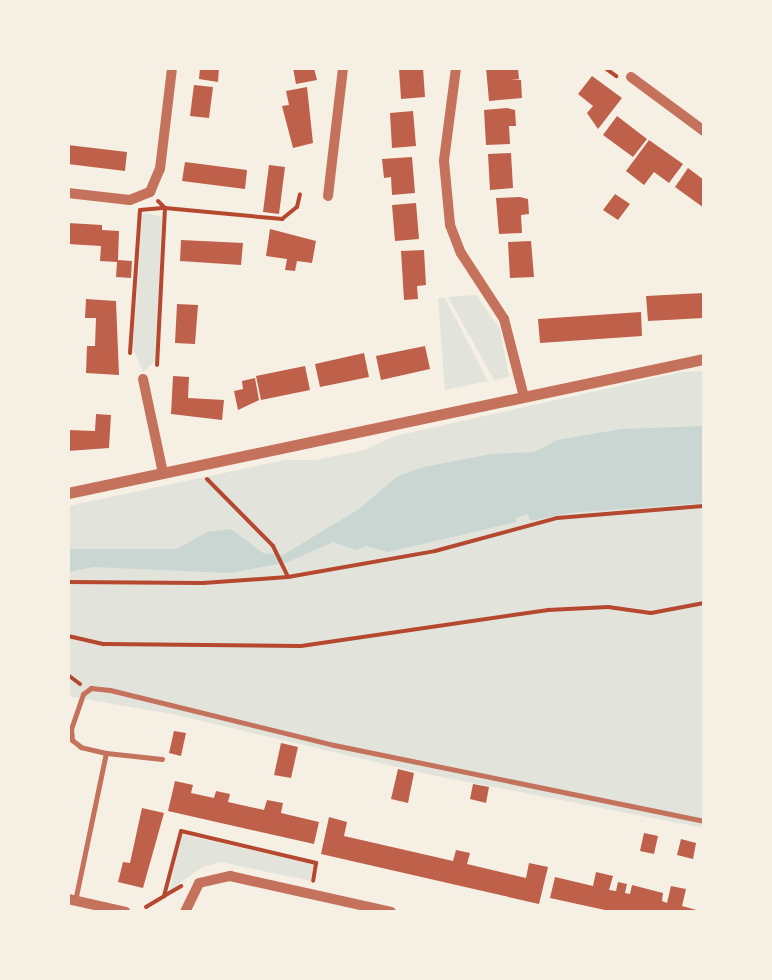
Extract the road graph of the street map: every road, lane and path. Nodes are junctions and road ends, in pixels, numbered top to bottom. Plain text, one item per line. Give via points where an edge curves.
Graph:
1 (172, 68) edge
2 (343, 68) edge
3 (456, 68) edge
4 (630, 78) dead end
5 (704, 131) edge
6 (68, 192) edge
7 (150, 192) junction
8 (300, 194) dead end
9 (328, 196) dead end
10 (165, 208) junction
11 (130, 354) dead end
12 (704, 358) edge
13 (158, 364) dead end
14 (144, 379) dead end
15 (524, 397) junction
16 (192, 467) junction
17 (164, 472) junction
18 (68, 493) edge
19 (704, 506) edge
20 (287, 575) junction
21 (68, 582) edge
22 (704, 603) edge
23 (68, 636) edge
24 (106, 753) junction
25 (162, 759) dead end
26 (704, 822) edge
27 (187, 882) dead end
28 (310, 894) junction
29 (164, 896) junction
30 (71, 900) edge
31 (146, 907) dead end
32 (126, 912) edge
33 (185, 912) edge
34 (392, 912) edge

1 - 7 street via 160,169
2 - 9 street
3 - 15 street via 444,160 450,225 504,319
4 - 5 street
6 - 7 street via 130,200
7 - 10 path
8 - 10 path via 297,207 282,219
10 - 11 path via 140,210
10 - 13 path
12 - 15 street
14 - 17 street
15 - 16 street
16 - 17 street
16 - 20 path via 273,546
17 - 18 street
19 - 20 path via 557,518 435,551
20 - 21 path via 203,583
22 - 23 path via 651,613 548,610 301,646 104,644
24 - 25 lane
24 - 26 lane via 72,740 77,707 91,688
24 - 30 lane
27 - 29 path
28 - 29 path via 316,863 181,832
28 - 33 street via 214,876 200,883
28 - 34 street
29 - 31 path
30 - 32 street

